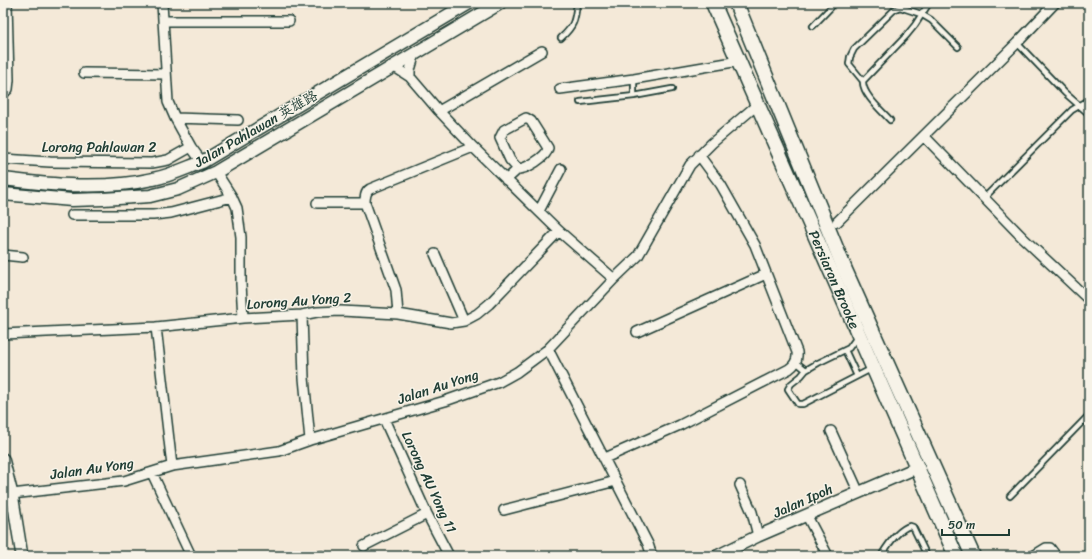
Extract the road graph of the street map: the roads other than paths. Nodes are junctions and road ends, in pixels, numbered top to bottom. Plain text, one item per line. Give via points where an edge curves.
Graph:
1 (7, 3) edge
2 (162, 3) edge
3 (469, 3) edge
4 (500, 3) edge
5 (578, 3) edge
6 (713, 3) edge
7 (736, 3) edge
8 (835, 3) edge
9 (929, 3) edge
10 (1055, 3) edge
11 (921, 14) junction
12 (163, 20) junction
13 (289, 21) dead end
14 (812, 26) dead end
15 (561, 38) dead end
16 (1017, 43) junction
17 (958, 47) dead end
18 (542, 50) dead end
19 (415, 53) junction
20 (739, 61) junction
21 (393, 66) junction
22 (84, 73) dead end
23 (166, 74) junction
24 (410, 77) junction
25 (634, 79) junction
26 (863, 81) junction
27 (672, 88) dead end
28 (560, 89) dead end
29 (3, 94) edge
30 (634, 96) junction
31 (1089, 100) edge
32 (580, 102) dead end
33 (757, 105) junction
34 (1080, 106) junction
35 (439, 112) junction
36 (1089, 114) edge
37 (175, 118) junction
38 (238, 120) dead end
39 (890, 120) dead end
40 (924, 136) junction
41 (191, 147) junction
42 (472, 148) junction
43 (699, 155) junction
44 (3, 159) edge
45 (202, 162) junction
46 (518, 169) junction
47 (561, 169) dead end
48 (216, 172) junction
49 (3, 179) edge
50 (506, 180) junction
51 (3, 194) edge
52 (232, 197) junction
53 (984, 198) junction
54 (317, 203) dead end
55 (365, 203) junction
56 (539, 211) junction
57 (72, 215) dead end
58 (837, 222) dead end
59 (559, 231) junction
60 (435, 254) dead end
61 (3, 255) edge
62 (23, 256) dead end
63 (766, 274) junction
64 (614, 279) junction
65 (849, 293) junction
66 (1089, 300) edge
67 (398, 314) junction
68 (302, 315) junction
69 (243, 318) junction
70 (464, 321) junction
71 (156, 327) junction
72 (637, 332) dead end
73 (859, 333) junction
74 (3, 334) edge
75 (548, 350) junction
76 (845, 350) junction
77 (796, 362) junction
78 (873, 368) junction
79 (806, 370) junction
80 (857, 376) junction
81 (1089, 416) edge
82 (384, 419) junction
83 (831, 431) dead end
84 (310, 440) junction
85 (605, 458) junction
86 (3, 459) edge
87 (172, 466) junction
88 (916, 468) junction
89 (152, 473) junction
90 (616, 481) junction
91 (740, 484) dead end
92 (859, 493) junction
93 (12, 494) junction
94 (1010, 496) dead end
95 (504, 510) dead end
96 (427, 514) junction
97 (807, 516) junction
98 (758, 536) junction
99 (364, 546) dead end
100 (22, 556) edge
101 (191, 556) edge
102 (449, 556) edge
103 (652, 556) edge
104 (717, 556) edge
105 (828, 556) edge
106 (881, 556) edge
107 (928, 556) edge
108 (956, 556) edge
109 (973, 556) edge
110 (1033, 556) edge
111 (1056, 556) edge

1 - 29 street via 9,80 8,89
2 - 12 street
3 - 45 main road, Jalan Pahlawan 英雄路
4 - 19 main road, Jalan Pahlawan 英雄路
5 - 15 lane via 575,21
6 - 20 main road, Persiaran Brooke
7 - 65 main road, Persiaran Brooke via 845,270
8 - 14 lane
9 - 11 lane
10 - 16 street
11 - 17 lane via 931,20
11 - 26 lane via 915,26
11 - 26 lane via 900,7 895,9 854,49 849,64
12 - 13 street
12 - 23 street
16 - 34 lane
16 - 40 street
18 - 35 street
19 - 21 main road, Jalan Pahlawan 英雄路
19 - 24 street
20 - 25 street
20 - 33 main road, Persiaran Brooke
21 - 24 street
21 - 48 main road, Jalan Pahlawan 英雄路
22 - 23 street
23 - 37 street via 168,102
24 - 35 street
25 - 28 street
25 - 30 lane
26 - 39 lane via 867,94
27 - 30 lane
30 - 32 lane
31 - 34 lane
33 - 43 street, Jalan Au Yong
33 - 65 main road, Persiaran Brooke via 833,277
34 - 36 lane
34 - 53 lane via 1072,110
35 - 42 street
37 - 38 street
37 - 41 street
40 - 53 street
40 - 58 street
41 - 44 street, Lorong Pahlawan 2 via 168,160 152,163
41 - 45 street
42 - 50 street
42 - 55 street via 370,189 365,197
43 - 63 street via 725,191 755,246
43 - 64 street, Jalan Au Yong via 690,165 638,256
45 - 49 main road, Jalan Pahlawan 英雄路 via 153,179 112,185 90,186
46 - 46 street via 510,160 500,138 504,130 526,118 531,121 548,152 524,169
46 - 50 street
47 - 56 street
48 - 51 main road, Jalan Pahlawan 英雄路 via 178,189 150,196 72,200
48 - 52 street
50 - 56 street
52 - 57 street via 164,214
52 - 69 street via 237,208 241,237
53 - 66 street
54 - 55 street
55 - 67 street via 396,290
56 - 59 street
59 - 64 street
59 - 70 street, Lorong Au Yong 2 via 489,304
60 - 70 street
61 - 62 street
63 - 72 street
63 - 77 street via 797,352
64 - 75 street, Jalan Au Yong
65 - 73 main road, Persiaran Brooke
65 - 109 main road, Persiaran Brooke
67 - 68 street, Lorong Au Yong 2 via 341,311
67 - 70 street, Lorong Au Yong 2 via 451,323
68 - 69 street, Lorong Au Yong 2
68 - 84 street via 304,378
69 - 71 street, Lorong Au Yong 2
71 - 74 street, Lorong Au Yong 2
71 - 87 street
73 - 76 lane
73 - 78 main road, Persiaran Brooke
75 - 82 street, Jalan Au Yong via 499,382
75 - 85 street
76 - 79 lane
76 - 80 lane
77 - 79 lane
77 - 85 street via 789,369 680,424
78 - 80 lane
78 - 88 main road, Persiaran Brooke
79 - 80 lane via 788,387 801,405
81 - 94 lane
82 - 84 street, Jalan Au Yong
82 - 96 street, Lorong AU Yong 11
83 - 92 street
84 - 87 street, Jalan Au Yong via 279,451
85 - 90 street
86 - 93 street
87 - 89 street, Jalan Au Yong
88 - 92 street, Jalan Ipoh
88 - 108 main road, Persiaran Brooke
89 - 93 street, Jalan Au Yong via 124,481
89 - 101 street
90 - 95 street
90 - 103 street
91 - 98 street, Jalan Ipoh via 752,512
92 - 97 street, Jalan Ipoh
93 - 100 street
96 - 99 street
96 - 102 street, Lorong AU Yong 11
97 - 98 street, Jalan Ipoh
97 - 105 street
98 - 104 street, Jalan Ipoh
106 - 107 lane via 901,531 910,526 913,527
110 - 111 street via 1046,548 1050,548

